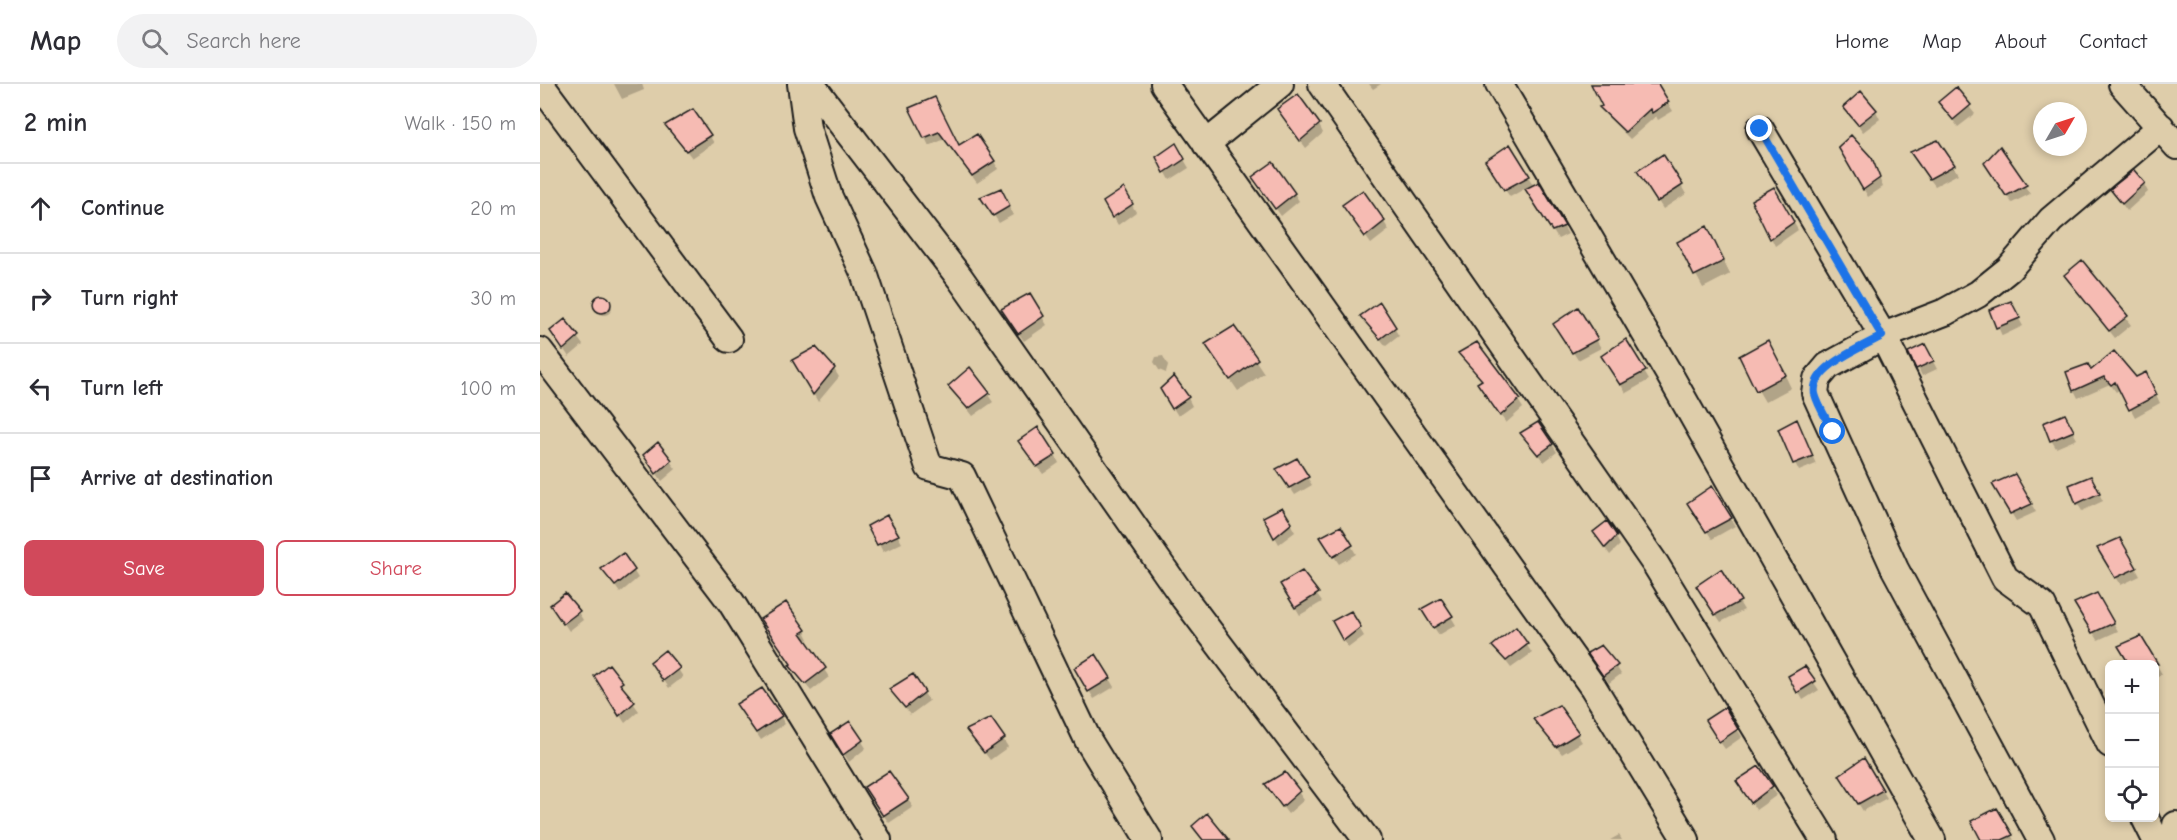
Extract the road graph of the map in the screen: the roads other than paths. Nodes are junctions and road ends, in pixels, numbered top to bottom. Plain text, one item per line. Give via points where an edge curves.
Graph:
1 (540, 84) edge
2 (801, 84) edge
3 (811, 84) edge
4 (1164, 84) edge
5 (1280, 84) edge
6 (1322, 84) edge
7 (1498, 84) edge
8 (2122, 84) edge
9 (1760, 129) dead end
10 (2169, 137) edge
11 (1206, 144) junction
12 (1882, 336) junction
13 (729, 339) dead end
14 (540, 351) edge
15 (2105, 736) edge
16 (2151, 822) edge
17 (2169, 835) edge
18 (878, 840) edge
19 (1149, 840) edge
20 (1367, 840) edge
21 (1686, 840) edge
22 (1824, 840) edge
23 (1932, 840) edge
24 (2041, 840) edge

1 - 13 street
2 - 19 street via 807,129 829,197 864,273 929,467 962,476 1089,742
3 - 20 street via 960,278 1184,598
4 - 11 street
5 - 11 street
6 - 22 street via 1656,565
7 - 23 street via 1668,372
8 - 10 street
9 - 12 street
10 - 12 street via 2051,220 2009,269 1978,294 1945,312
11 - 21 street via 1593,687
12 - 15 street via 2006,578 2042,605
12 - 24 street via 1828,366 1817,379 1815,393 1895,569
14 - 18 street via 731,602
16 - 17 street

